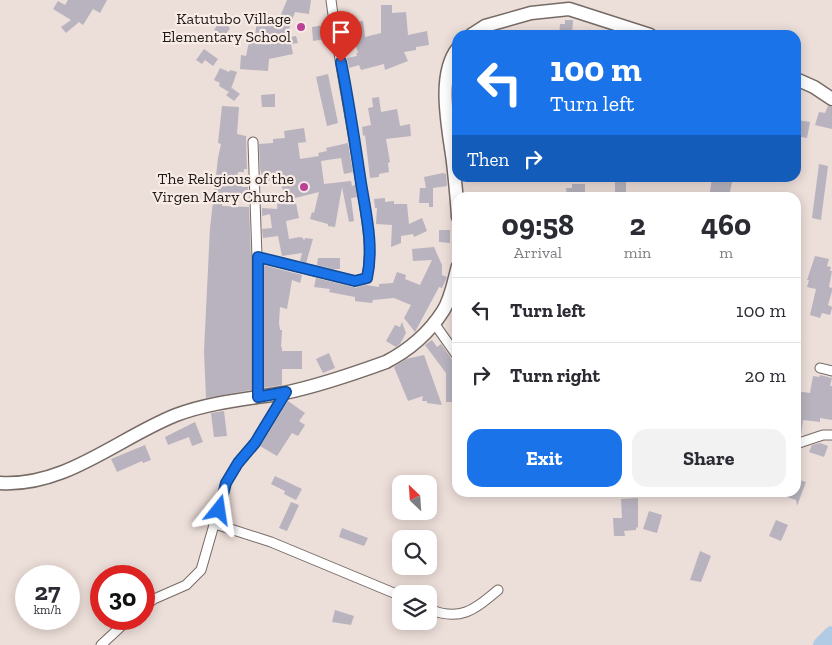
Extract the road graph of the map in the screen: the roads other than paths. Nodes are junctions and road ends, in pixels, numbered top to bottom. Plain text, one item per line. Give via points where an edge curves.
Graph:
1 (331, 0) edge
2 (559, 0) edge
3 (569, 9) junction
4 (479, 30) edge
5 (634, 30) edge
6 (452, 57) edge
7 (801, 81) edge
8 (832, 99) edge
9 (253, 142) dead end
10 (452, 153) edge
11 (258, 257) junction
12 (452, 285) edge
13 (434, 323) junction
14 (452, 348) edge
15 (820, 368) dead end
16 (832, 371) edge
17 (286, 392) junction
18 (258, 397) junction
19 (832, 435) edge
20 (801, 443) edge
21 (0, 482) edge
22 (215, 524) junction
23 (498, 590) dead end
24 (392, 592) edge
25 (155, 599) edge
26 (437, 612) edge
27 (117, 630) edge
28 (101, 645) edge

1 - 11 street via 369,239 367,278 355,281
2 - 3 street
3 - 4 street via 531,13
3 - 5 street
6 - 10 street via 447,72 446,100
7 - 8 street
9 - 11 street
11 - 18 street
12 - 13 street via 444,310
13 - 14 street
13 - 17 street via 402,354 386,362
15 - 16 street
17 - 18 street
17 - 22 street via 226,483
18 - 21 street via 198,408 176,416 71,469 40,480
19 - 20 street
22 - 24 street via 284,546
22 - 25 street via 200,570 186,585
23 - 26 street via 471,611 460,615
27 - 28 street

